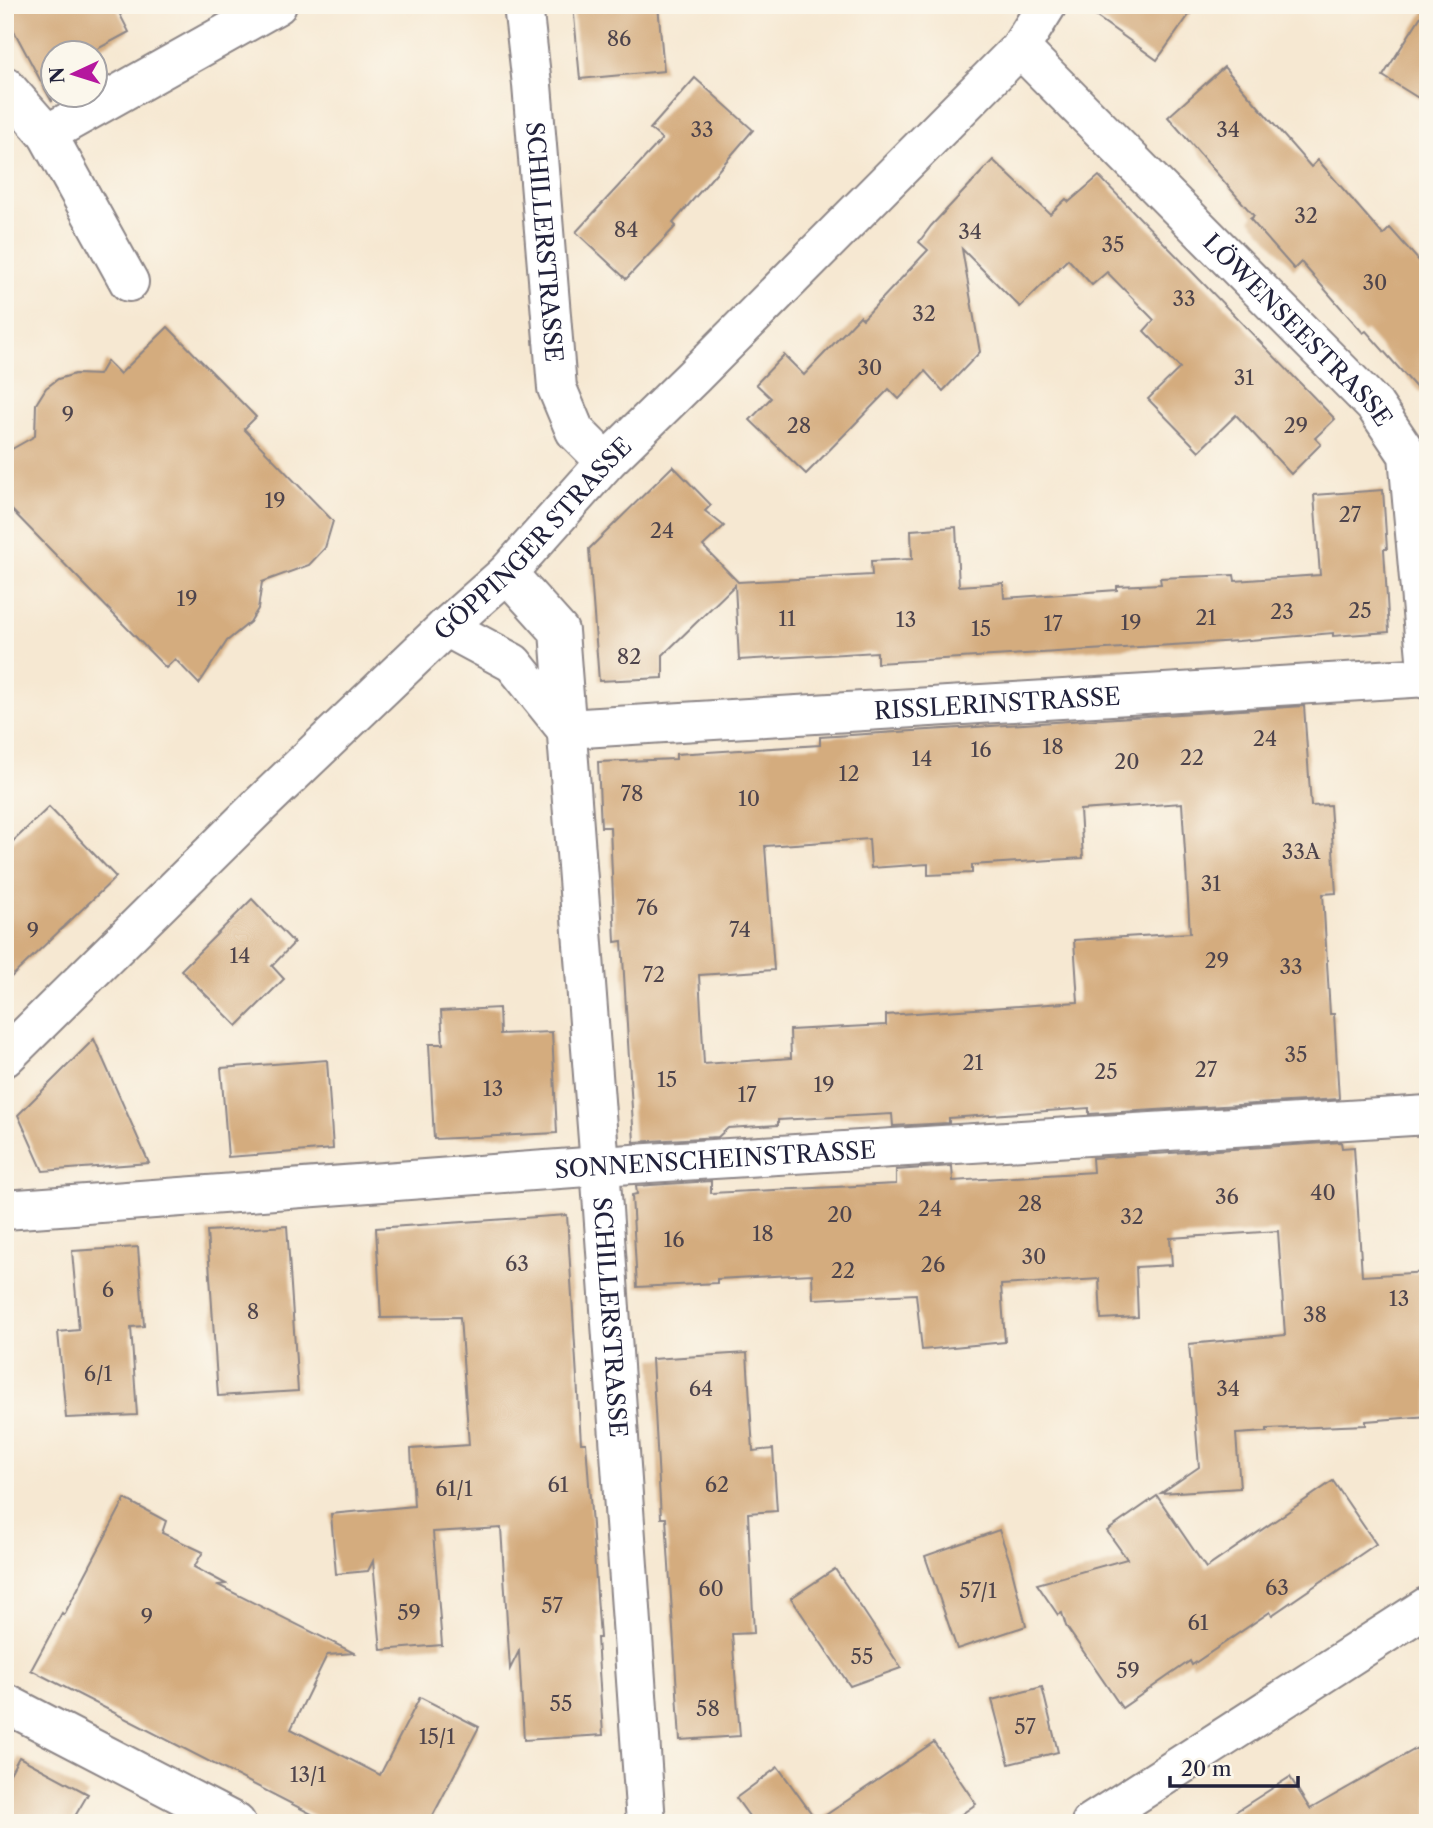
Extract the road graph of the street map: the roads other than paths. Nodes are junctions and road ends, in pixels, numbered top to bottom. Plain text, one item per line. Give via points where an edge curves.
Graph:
1 (277, 5) edge
2 (523, 5) edge
3 (1047, 5) edge
4 (1020, 48) junction
5 (5, 86) edge
6 (47, 134) junction
7 (129, 282) dead end
8 (606, 462) junction
9 (507, 573) junction
10 (446, 627) junction
11 (1428, 678) edge
12 (566, 729) junction
13 (5, 1057) edge
14 (1428, 1115) edge
15 (600, 1166) junction
16 (5, 1210) edge
17 (1428, 1606) edge
18 (5, 1703) edge
19 (236, 1823) edge
20 (646, 1823) edge
21 (1091, 1823) edge

1 - 6 street
2 - 8 street, SCHILLERSTRASSE via 557,388 575,431
3 - 4 street, GÖPPINGER STRASSE
4 - 8 street, GÖPPINGER STRASSE
4 - 11 street, LÖWENSEESTRASSE via 1375,406 1408,455
5 - 6 street
6 - 7 street
8 - 9 street, GÖPPINGER STRASSE
9 - 10 street, GÖPPINGER STRASSE
9 - 12 street, SCHILLERSTRASSE via 559,631
10 - 12 street via 513,663
10 - 13 street, GÖPPINGER STRASSE
11 - 12 street, RISSLERINSTRASSE
12 - 15 street, SCHILLERSTRASSE
14 - 15 street, SONNENSCHEINSTRASSE
15 - 16 street, SONNENSCHEINSTRASSE
15 - 20 street, SCHILLERSTRASSE
17 - 21 street
18 - 19 street

